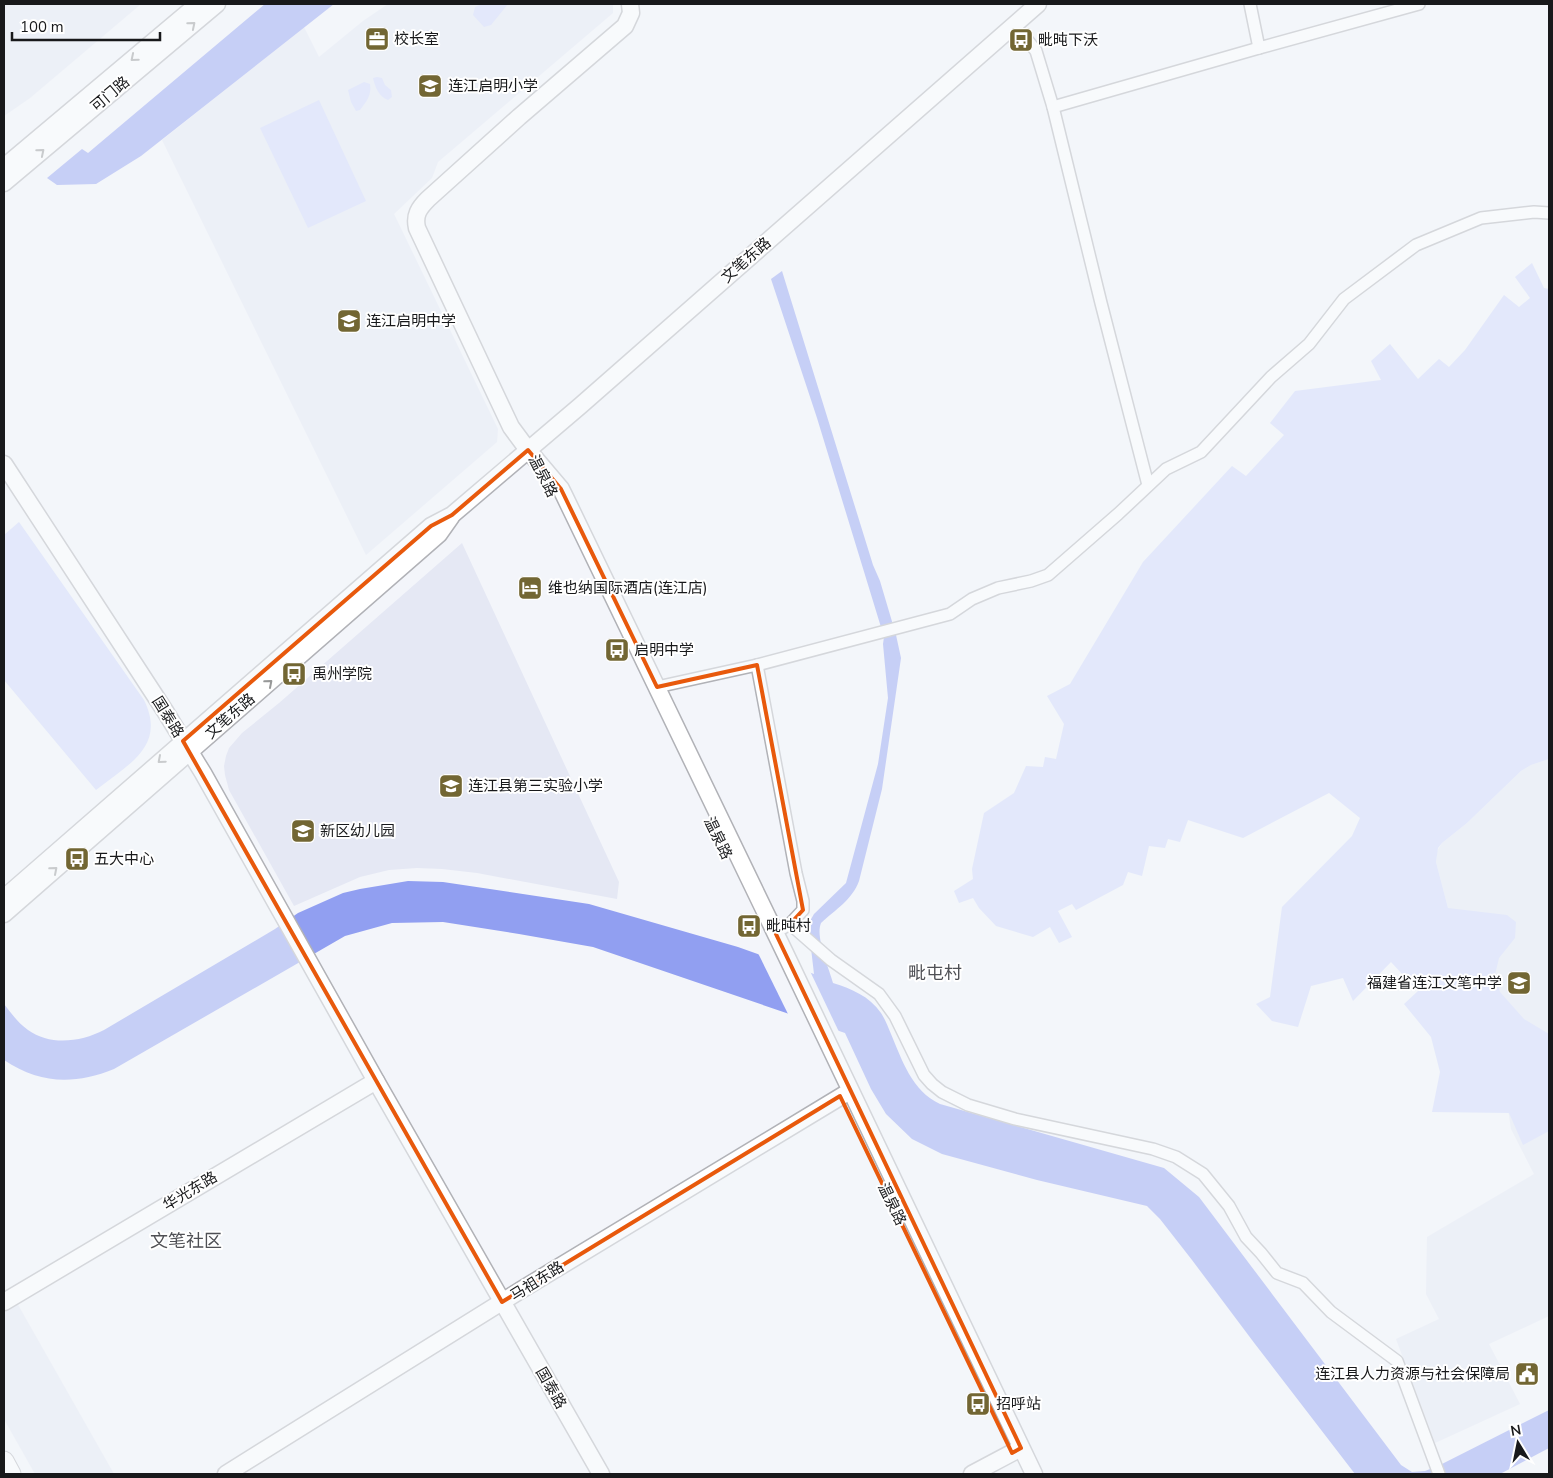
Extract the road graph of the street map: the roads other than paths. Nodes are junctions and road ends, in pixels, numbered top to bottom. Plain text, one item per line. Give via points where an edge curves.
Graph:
1 (198, 4) edge
2 (217, 4) edge
3 (630, 4) edge
4 (1036, 4) edge
5 (1250, 4) edge
6 (1419, 4) edge
7 (1025, 37) dead end
8 (1259, 48) junction
9 (1052, 107) junction
10 (4, 167) edge
11 (4, 183) edge
12 (1549, 213) edge
13 (528, 450) junction
14 (4, 464) edge
15 (1148, 485) junction
16 (757, 665) junction
17 (656, 687) junction
18 (187, 746) junction
19 (4, 898) edge
20 (4, 914) edge
21 (790, 924) junction
22 (775, 932) junction
23 (778, 952) junction
24 (376, 1080) junction
25 (845, 1093) junction
26 (4, 1302) edge
27 (502, 1302) junction
28 (1017, 1450) junction
29 (4, 1461) edge
30 (11, 1474) edge
31 (226, 1474) edge
32 (601, 1474) edge
33 (972, 1474) edge
34 (1022, 1474) edge
35 (1034, 1474) edge
36 (1439, 1474) edge

1 -> 10 main road, 可门路
11 -> 2 main road, 可门路
3 - 13 main road via 631,13 625,26 428,199 416,218 418,234 509,422
4 - 13 main road, 文笔东路
5 - 8 street
6 - 8 street
7 - 9 street via 1036,51
8 - 9 street
9 - 15 street
12 - 15 street via 1481,218 1416,246 1344,299 1309,344 1271,377 1201,452 1166,468
13 - 17 main road, 温泉路 via 561,489
13 - 18 main road, 文笔东路 via 452,515 439,534
13 - 23 main road, 温泉路
14 - 18 main road, 国泰路
15 - 16 street via 1048,575 998,588 972,599 950,614
16 - 17 street
16 - 21 street via 803,901 803,910
17 - 22 main road, 温泉路
18 -> 19 main road, 文笔东路
20 -> 18 main road, 文笔东路
18 - 24 main road, 国泰路
21 - 22 street
21 - 36 street via 831,960 879,994 895,1016 924,1075 942,1092 968,1106 1015,1119 1153,1149 1176,1157 1203,1174 1229,1206 1246,1237 1277,1272 1303,1283 1331,1312 1397,1361
22 - 23 main road, 温泉路
23 - 25 main road, 温泉路
24 - 26 main road, 华光东路
24 - 27 main road, 国泰路
25 - 27 main road, 马祖东路
25 - 28 main road, 温泉路
27 - 31 main road, 马祖东路
27 - 32 main road, 国泰路
28 - 33 main road
28 - 34 main road, 温泉路
28 - 35 main road, 温泉路
29 - 30 main road

